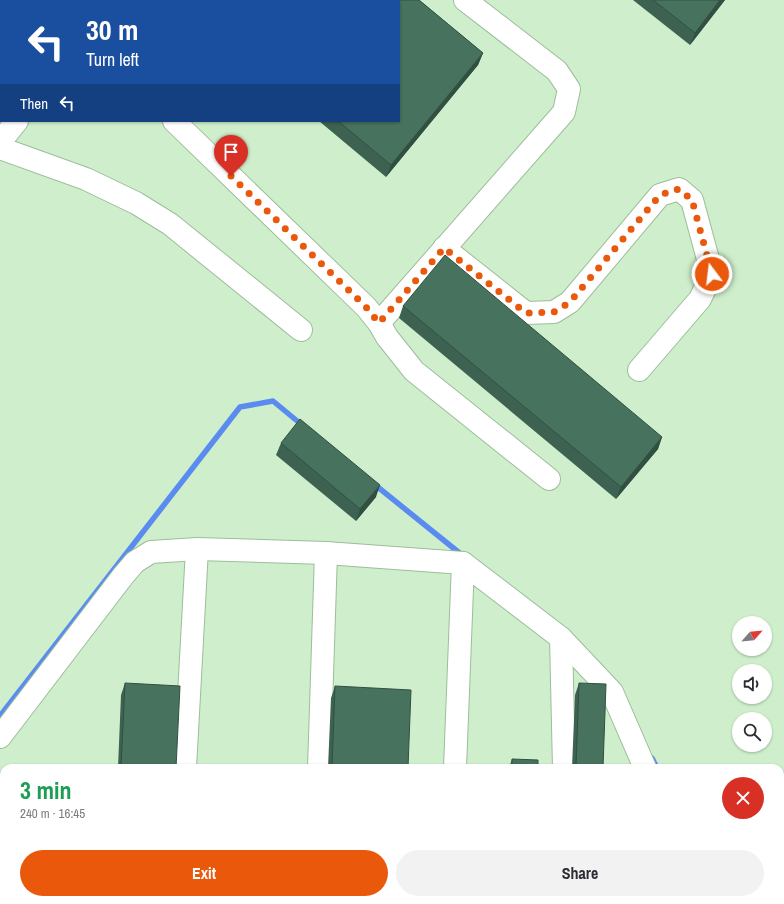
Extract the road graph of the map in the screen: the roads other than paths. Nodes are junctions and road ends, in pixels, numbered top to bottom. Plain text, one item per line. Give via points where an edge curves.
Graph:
1 (465, 0) edge
2 (16, 122) edge
3 (175, 122) edge
4 (0, 142) edge
5 (0, 148) edge
6 (444, 248) junction
7 (379, 323) junction
8 (301, 330) dead end
9 (639, 370) dead end
10 (549, 479) dead end
11 (197, 549) junction
12 (326, 553) junction
13 (463, 563) junction
14 (561, 638) junction
15 (0, 737) edge
16 (185, 764) edge
17 (319, 764) edge
18 (455, 764) edge
19 (564, 764) edge
20 (643, 764) edge

1 - 6 lane via 557,71 569,89 564,112
2 - 4 lane
3 - 7 lane via 366,307
5 - 8 lane via 86,180 136,203 164,220
6 - 7 lane
6 - 9 lane via 526,313 554,312 570,302 660,195 679,189 692,200 712,274 700,299
7 - 10 lane via 414,371
11 - 12 lane
11 - 15 lane via 150,552 135,562
11 - 16 lane
12 - 13 lane
12 - 17 lane
13 - 14 lane
13 - 18 lane
14 - 19 lane
14 - 20 lane via 612,692

